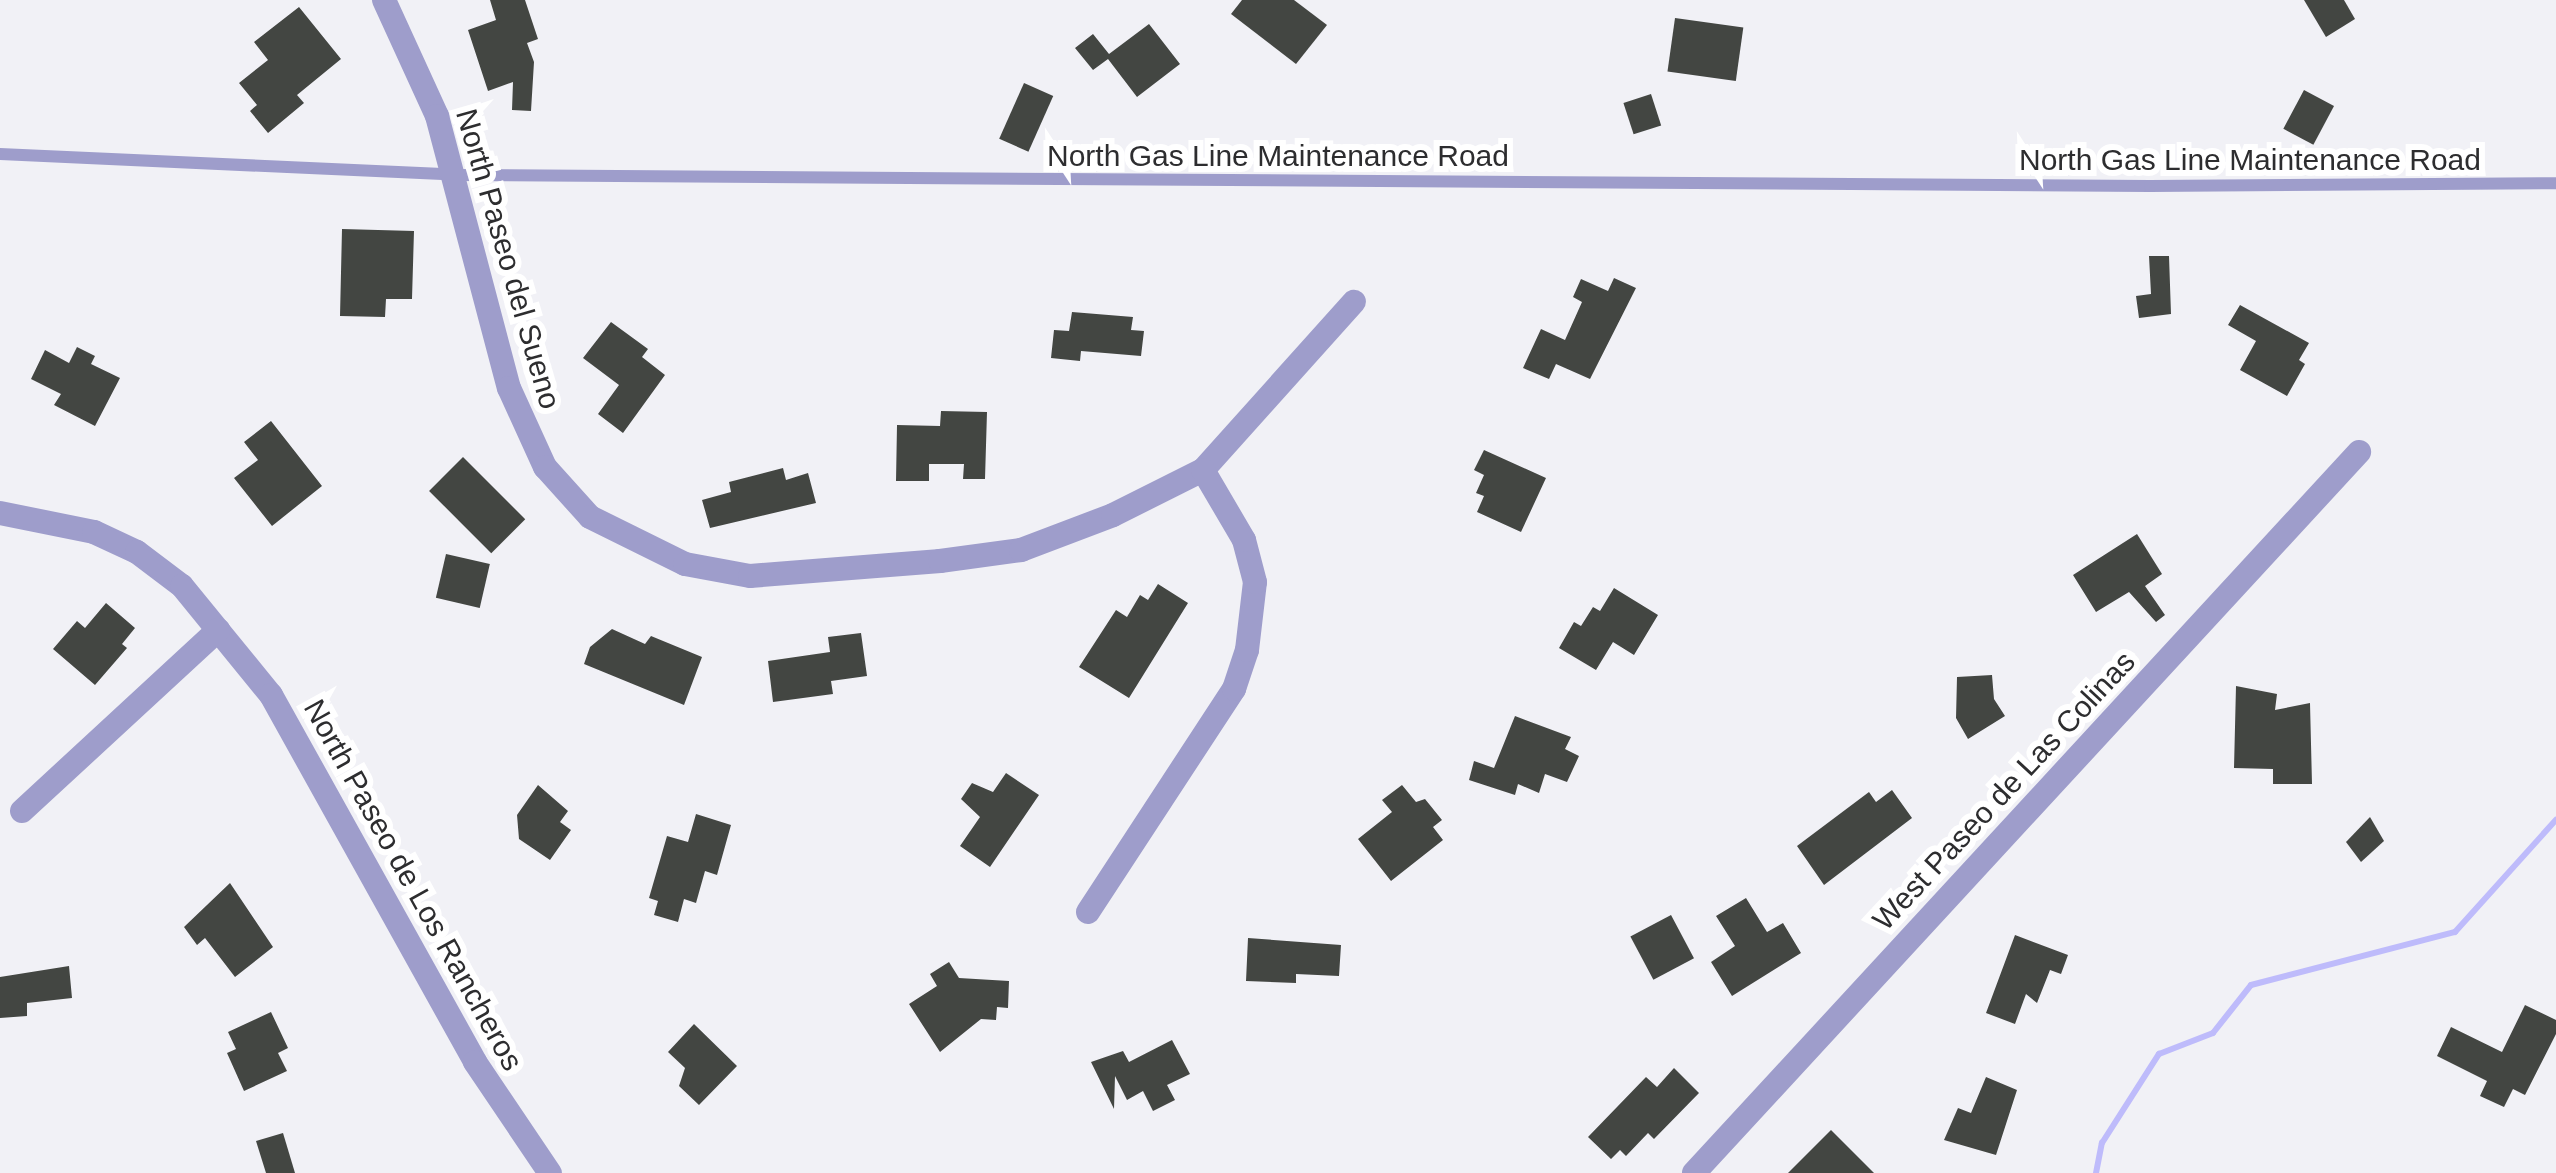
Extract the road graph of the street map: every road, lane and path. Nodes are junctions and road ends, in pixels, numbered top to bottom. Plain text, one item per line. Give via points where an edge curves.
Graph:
1 (388, 1) edge
2 (0, 154) edge
3 (454, 175) junction
4 (2556, 183) edge
5 (1354, 302) dead end
6 (2359, 452) dead end
7 (1203, 470) junction
8 (0, 513) edge
9 (218, 630) junction
10 (22, 811) dead end
11 (1088, 912) dead end
12 (550, 1173) edge
13 (1694, 1173) edge

1 - 3 street, North Paseo del Sueno
2 - 3 lane, North Gas Line Maintenance Road
3 - 4 lane, North Gas Line Maintenance Road
3 - 7 street, North Paseo del Sueno via 509,388 545,467 590,517 685,565 750,576 1022,550
5 - 7 street, North Paseo del Sueno
6 - 13 street, West Paseo de Las Colinas
7 - 11 street via 1244,540 1255,582 1247,650 1234,689
8 - 9 street, North Paseo de Los Rancheros via 94,532 137,552 182,586
9 - 10 street
9 - 12 street, North Paseo de Los Rancheros via 271,695 475,1062

